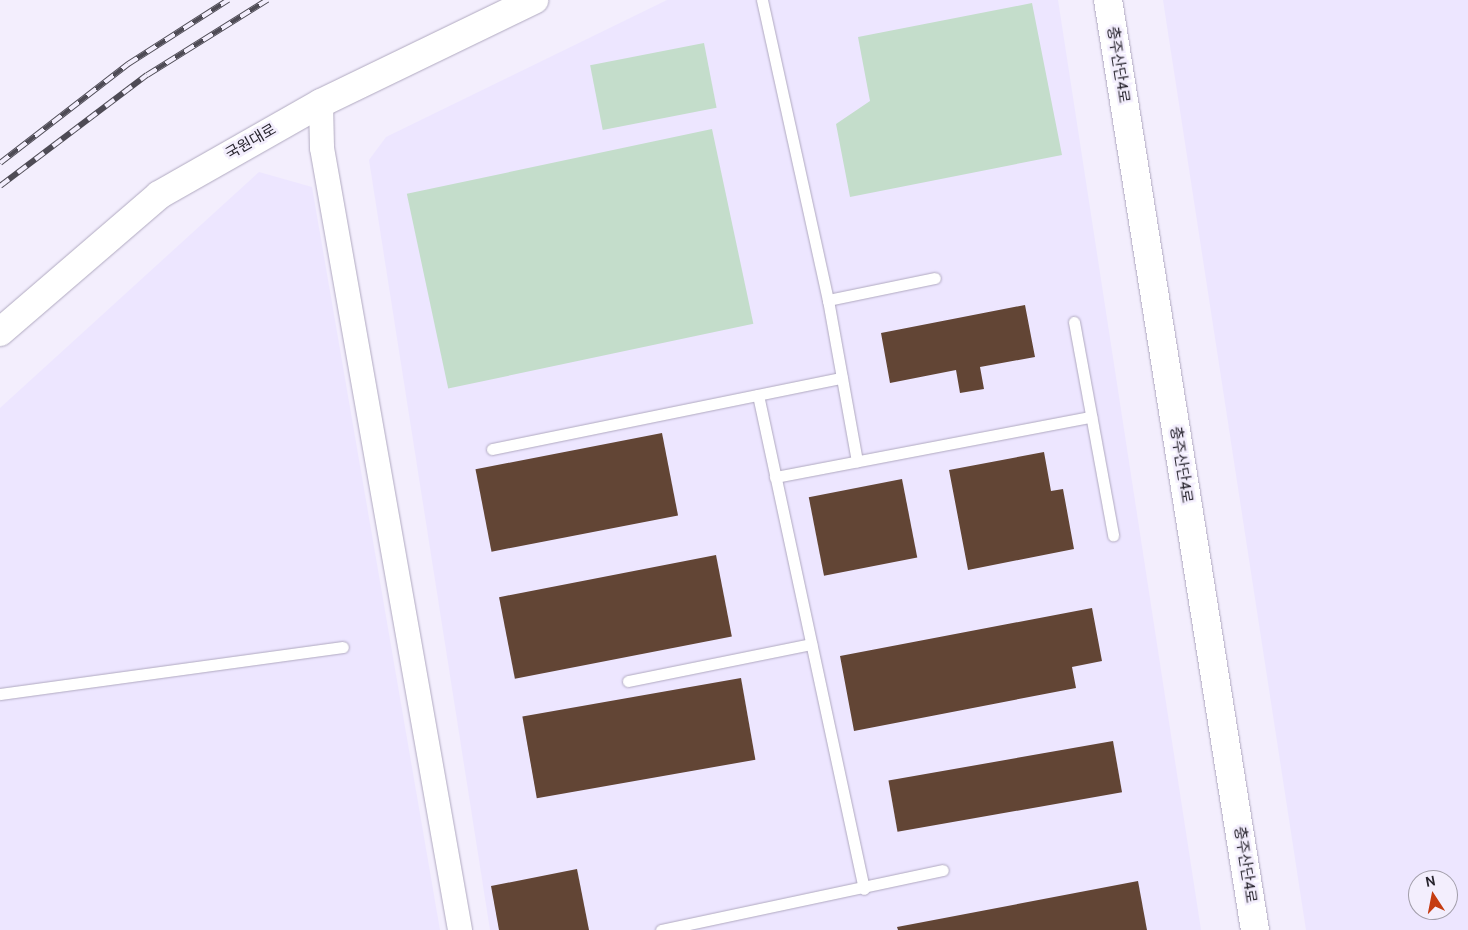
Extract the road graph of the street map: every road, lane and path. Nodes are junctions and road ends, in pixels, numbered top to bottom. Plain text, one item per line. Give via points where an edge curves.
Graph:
1 (534, 0) edge
2 (762, 0) edge
3 (1108, 0) edge
4 (321, 102) junction
5 (935, 278) dead end
6 (828, 300) junction
7 (1074, 322) dead end
8 (0, 332) edge
9 (842, 378) junction
10 (758, 395) junction
11 (1091, 418) junction
12 (492, 449) dead end
13 (857, 461) junction
14 (775, 476) junction
15 (1114, 535) dead end
16 (811, 644) junction
17 (343, 647) dead end
18 (628, 681) dead end
19 (0, 694) edge
20 (943, 870) dead end
21 (864, 889) junction
22 (460, 930) edge
23 (661, 930) edge
24 (1255, 930) edge

1 - 4 street, 국원대로
2 - 6 lane
3 - 24 street, 충주산단4로
4 - 8 street, 국원대로 via 160,195
4 - 22 street via 322,148
5 - 6 lane
6 - 9 lane
7 - 11 lane
9 - 10 lane
9 - 13 lane
10 - 12 lane
10 - 14 lane
11 - 13 lane
11 - 15 lane
13 - 14 lane
14 - 16 lane
16 - 18 lane
16 - 21 lane
17 - 19 lane
20 - 21 lane
21 - 23 lane

